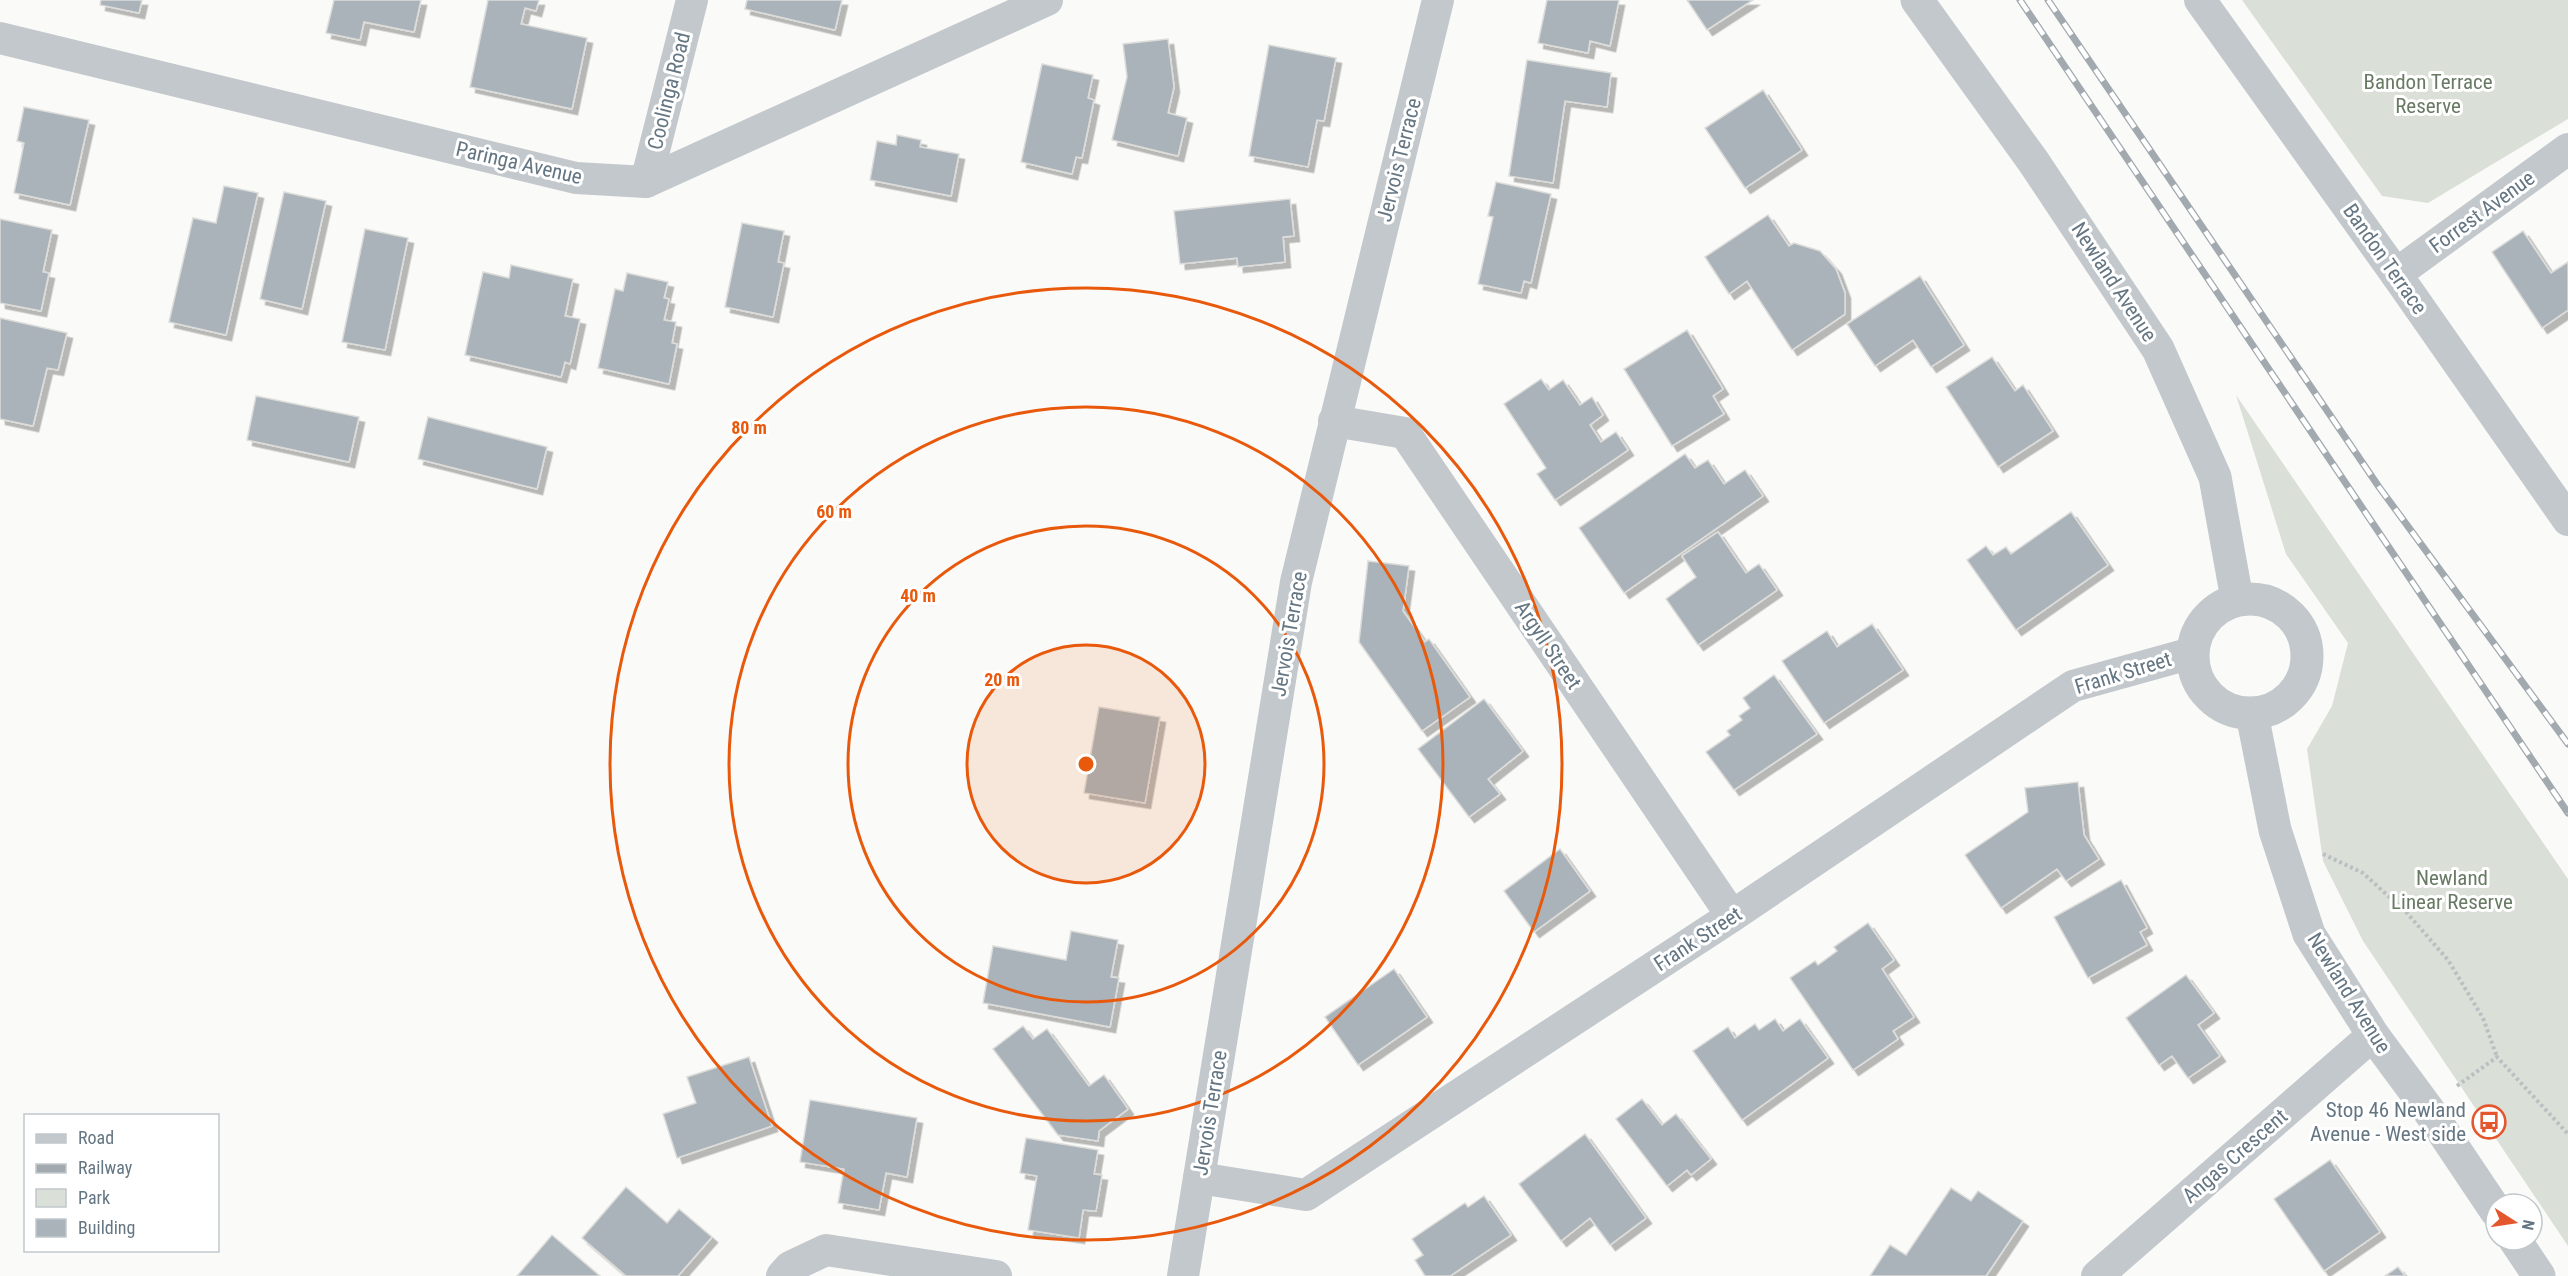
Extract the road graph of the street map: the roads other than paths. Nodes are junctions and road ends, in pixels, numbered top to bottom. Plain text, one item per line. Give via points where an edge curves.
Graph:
1 (692, 0) edge
2 (1047, 0) edge
3 (1438, 0) edge
4 (1917, 0) edge
5 (2200, 0) edge
6 (0, 38) edge
7 (2568, 149) edge
8 (646, 182) junction
9 (2396, 274) junction
10 (1334, 420) junction
11 (2568, 520) edge
12 (2237, 599) junction
13 (2192, 653) junction
14 (2252, 714) junction
15 (1732, 916) junction
16 (2373, 1035) junction
17 (1199, 1178) junction
18 (2484, 1193) edge
19 (2524, 1252) edge
20 (782, 1276) edge
21 (996, 1276) edge
22 (1183, 1276) edge
23 (2097, 1276) edge
24 (2539, 1276) edge

1 - 8 street, Coolinga Road
2 - 8 street, Paringa Avenue
3 - 10 street, Jervois Terrace
4 - 12 street, Newland Avenue via 2033,161 2158,349 2215,477
5 - 9 street, Bandon Terrace
6 - 8 street, Paringa Avenue via 576,178
7 - 9 street, Forrest Avenue
9 - 11 street, Bandon Terrace
10 - 15 street, Argyll Street via 1405,433
10 - 17 street, Jervois Terrace via 1296,582
12 - 13 street via 2206,619 2196,635
12 - 14 street via 2275,603 2302,630 2307,648 2300,686 2271,710
13 - 14 street via 2194,672 2202,689 2216,703
13 - 15 street, Frank Street via 2073,686
14 - 16 street, Newland Avenue via 2278,839 2309,934
15 - 17 street, Frank Street via 1306,1195
16 - 18 street, Newland Avenue
16 - 23 street, Angas Crescent
17 - 22 street, Jervois Terrace
19 - 24 street
20 - 21 street via 790,1267 826,1250

